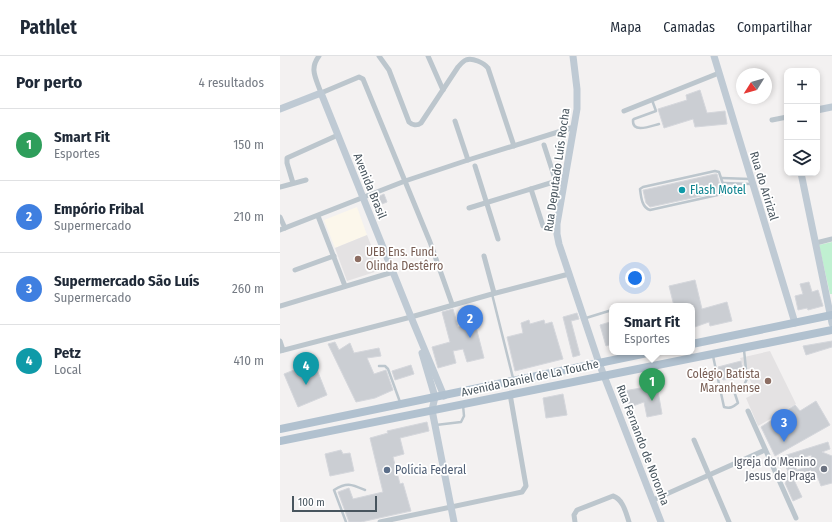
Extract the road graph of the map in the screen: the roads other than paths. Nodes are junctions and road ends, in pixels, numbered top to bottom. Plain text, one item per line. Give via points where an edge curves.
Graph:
1 (320, 56) edge
2 (379, 56) edge
3 (428, 56) edge
4 (574, 56) edge
5 (714, 56) edge
6 (719, 72) junction
7 (442, 90) junction
8 (321, 93) junction
9 (652, 100) junction
10 (281, 107) edge
11 (832, 107) edge
12 (820, 109) edge
13 (624, 111) dead end
14 (784, 118) edge
15 (772, 120) dead end
16 (455, 121) dead end
17 (659, 124) dead end
18 (574, 127) junction
19 (338, 135) junction
20 (544, 145) dead end
21 (514, 146) junction
22 (468, 160) junction
23 (475, 166) dead end
24 (802, 176) edge
25 (722, 178) junction
26 (306, 180) dead end
27 (404, 181) junction
28 (564, 181) junction
29 (751, 181) junction
30 (556, 182) junction
31 (724, 183) junction
32 (293, 184) junction
33 (280, 187) edge
34 (531, 189) junction
35 (363, 198) junction
36 (487, 203) junction
37 (468, 208) dead end
38 (318, 216) junction
39 (280, 217) edge
40 (543, 226) dead end
41 (282, 229) edge
42 (832, 238) edge
43 (498, 239) dead end
44 (816, 243) junction
45 (334, 256) junction
46 (484, 256) dead end
47 (295, 270) dead end
48 (393, 272) junction
49 (569, 274) junction
50 (345, 286) junction
51 (493, 293) junction
52 (830, 300) edge
53 (452, 304) junction
54 (280, 306) edge
55 (609, 311) edge
56 (832, 318) edge
57 (584, 319) junction
58 (412, 321) junction
59 (795, 323) junction
60 (832, 330) edge
61 (280, 341) edge
62 (695, 343) edge
63 (744, 347) junction
64 (282, 350) edge
65 (712, 354) junction
66 (621, 355) edge
67 (599, 363) junction
68 (379, 366) dead end
69 (604, 375) junction
70 (513, 381) junction
71 (719, 387) junction
72 (742, 389) dead end
73 (510, 394) junction
74 (444, 396) junction
75 (434, 398) junction
76 (401, 404) junction
77 (463, 404) junction
78 (445, 408) junction
79 (432, 410) junction
80 (748, 411) dead end
81 (435, 426) junction
82 (280, 429) edge
83 (694, 440) dead end
84 (280, 441) edge
85 (765, 450) junction
86 (709, 476) junction
87 (365, 490) dead end
88 (653, 500) junction
89 (451, 506) junction
90 (796, 518) dead end
91 (575, 521) edge
92 (346, 522) edge
93 (380, 522) edge
94 (454, 522) edge
95 (629, 522) edge
96 (661, 522) edge
97 (728, 522) edge

1 - 8 street, Avenida Brasil via 313,69
2 - 7 street via 386,65 411,124 421,123
3 - 7 street
4 - 18 street, Rua Deputado Luís Rocha via 578,99
5 - 6 street, Rua do Aririzal
6 - 9 street
6 - 29 street, Rua do Aririzal
7 - 21 street via 466,60 485,64
8 - 10 street
8 - 19 street, Avenida Brasil
8 - 27 street via 359,77 363,79
9 - 13 street
9 - 17 lane via 656,111 634,118 632,124 640,129
11 - 12 street
14 - 15 street
16 - 22 street
18 - 21 street
18 - 28 street, Rua Deputado Luís Rocha
19 - 32 street via 287,158
19 - 35 street, Avenida Brasil
20 - 30 street
21 - 22 street
22 - 27 street
23 - 36 street
24 - 44 street
25 - 29 lane
25 - 31 lane
25 - 31 lane via 717,171 645,187 640,189 643,205 650,210 720,195 725,192
26 - 32 street
27 - 35 street
27 - 53 street via 430,242
28 - 30 street
28 - 49 street, Rua Deputado Luís Rocha via 557,234
29 - 31 lane
29 - 59 street, Rua do Aririzal
30 - 34 street
32 - 33 street
34 - 36 street
34 - 40 street
35 - 38 street
35 - 48 street, Avenida Brasil
36 - 37 street
36 - 43 street
38 - 41 street
38 - 45 street
39 - 41 street
42 - 44 street
44 - 52 street
45 - 47 street
45 - 50 street
46 - 51 street
48 - 50 street
48 - 58 street, Avenida Brasil
49 - 51 street
49 - 57 street, Rua Deputado Luís Rocha
50 - 54 street
51 - 53 street
51 - 70 lane
52 - 56 street
53 - 58 street
55 - 57 lane
56 - 59 main road
57 - 67 street, Rua Deputado Luís Rocha
58 - 64 street
58 - 74 street, Avenida Brasil
58 - 75 street, Avenida Brasil
59 - 62 main road
60 - 63 main road, Avenida Daniel de La Touche
61 - 64 street
63 - 65 main road, Avenida Daniel de La Touche
63 - 72 lane via 747,380
65 - 69 main road, Avenida Daniel de La Touche
65 - 71 lane
66 - 67 main road, Avenida Daniel de La Touche
67 - 69 street, Rua Deputado Luís Rocha
67 - 70 main road, Avenida Daniel de La Touche
68 - 76 lane via 388,369
69 - 73 main road, Avenida Daniel de La Touche
69 - 88 street, Rua Fernando de Noronha
70 - 74 main road, Avenida Daniel de La Touche
71 - 71 lane via 724,407 728,409 738,403 731,388
73 - 77 main road, Avenida Daniel de La Touche
73 - 89 street via 525,489 522,492
74 - 75 main road, Avenida Daniel de La Touche
75 - 76 main road, Avenida Daniel de La Touche
75 - 78 main road
75 - 79 street
76 - 82 main road, Avenida Daniel de La Touche
77 - 78 main road, Avenida Daniel de La Touche
77 - 81 lane via 464,416 461,422
78 - 79 main road, Avenida Daniel de La Touche
79 - 81 street
79 - 84 main road, Avenida Daniel de La Touche
80 - 85 street
81 - 89 street
83 - 86 street
85 - 86 street
85 - 90 street
86 - 88 street
86 - 97 street
87 - 92 lane via 354,485 343,485 334,490
88 - 96 street, Rua Fernando de Noronha
89 - 93 street
89 - 94 street
91 - 95 street via 574,515 577,510 613,496 621,502

